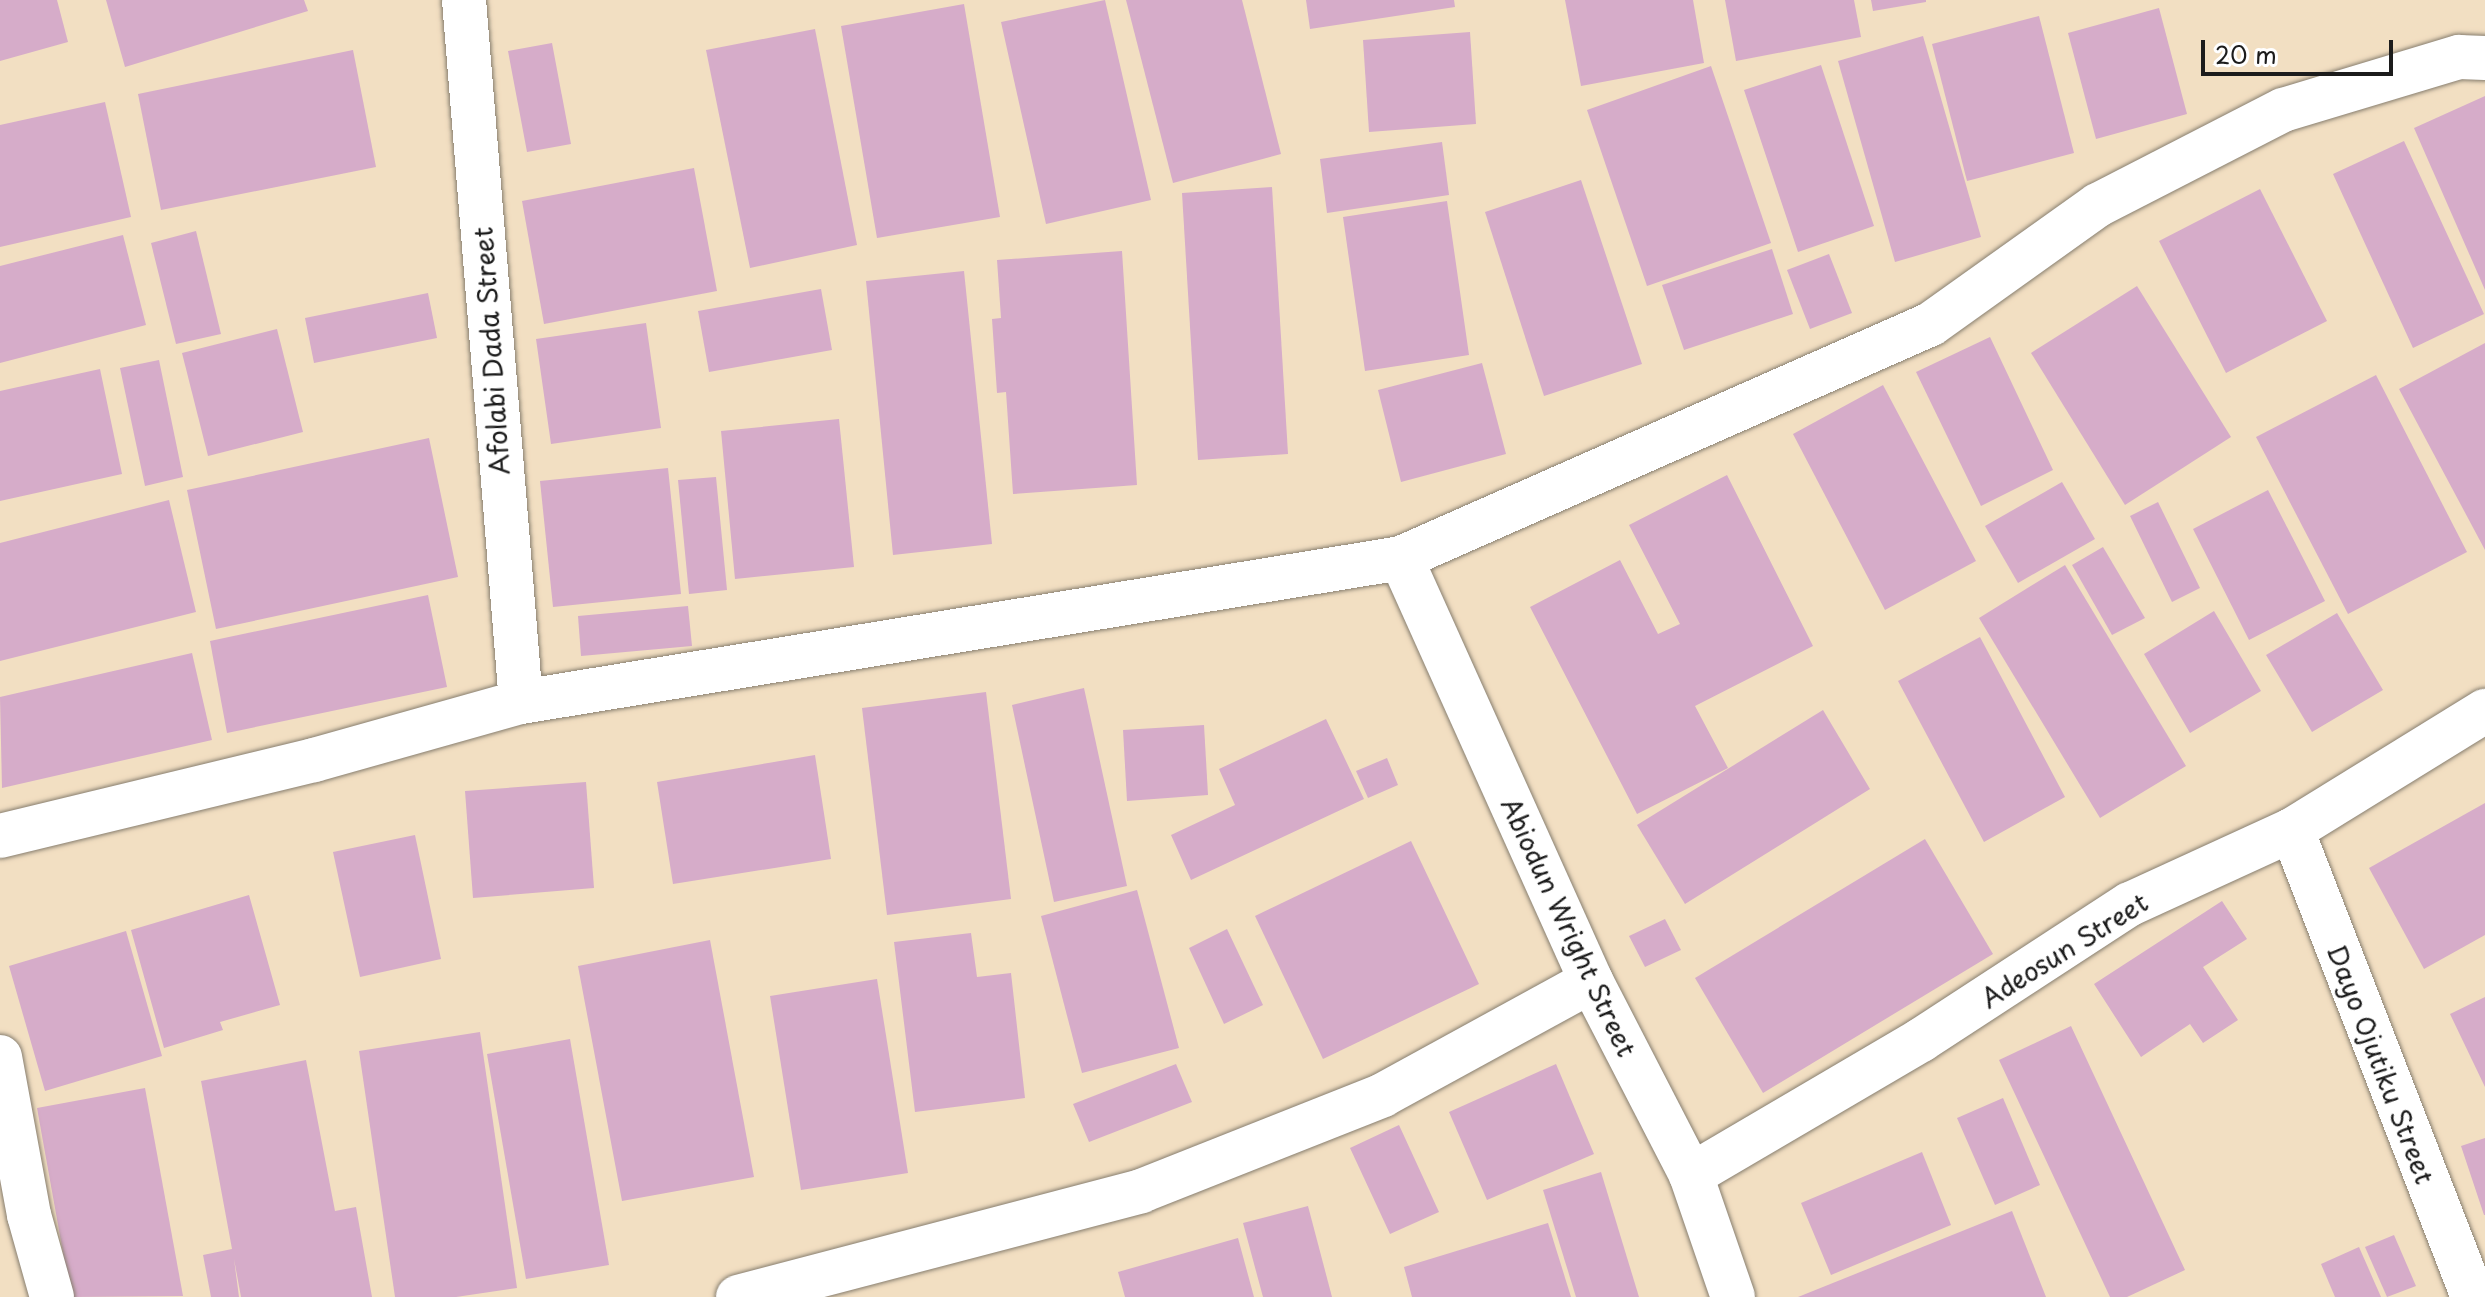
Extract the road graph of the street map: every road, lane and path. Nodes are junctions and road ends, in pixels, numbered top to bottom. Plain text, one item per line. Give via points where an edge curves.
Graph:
1 (464, 0) edge
2 (2485, 58) edge
3 (1401, 558) junction
4 (521, 702) junction
5 (2485, 711) edge
6 (2292, 830) junction
7 (0, 836) edge
8 (1591, 981) junction
9 (0, 1057) edge
10 (1691, 1175) junction
11 (52, 1297) edge
12 (738, 1297) edge
13 (1733, 1297) edge
14 (2473, 1297) edge

1 - 4 street, Afolabi Dada Street
2 - 3 street via 2459,57 2283,110 2098,205 1931,324
3 - 4 street
3 - 8 street, Abiodun Wright Street
4 - 7 street via 314,760
5 - 6 street, Adeosun Street
6 - 10 street, Adeosun Street via 2130,904 1921,1040
6 - 14 street, Dayo Ojutiku Street
8 - 10 street, Abiodun Wright Street
8 - 12 street via 1383,1095 1141,1191
9 - 11 street via 29,1215
10 - 13 street, Abiodun Wright Street

